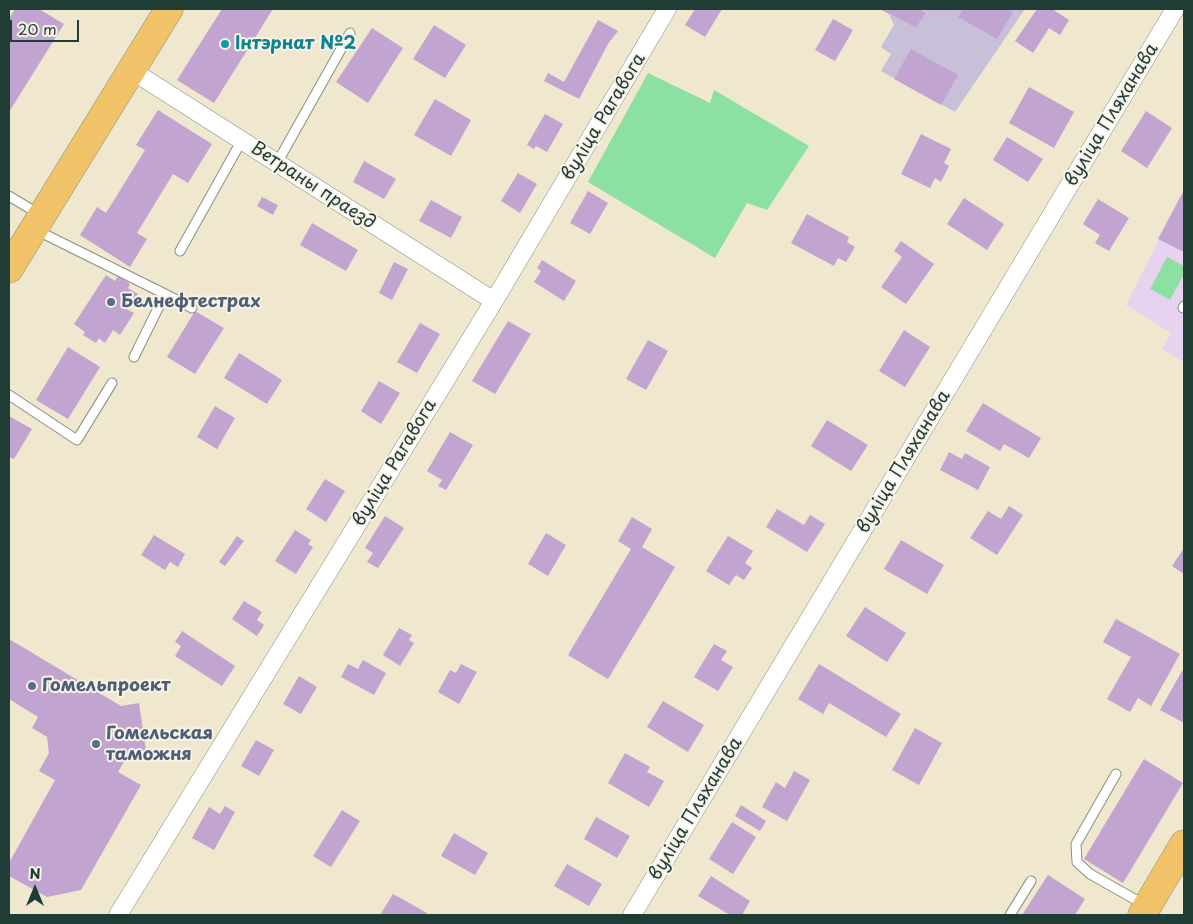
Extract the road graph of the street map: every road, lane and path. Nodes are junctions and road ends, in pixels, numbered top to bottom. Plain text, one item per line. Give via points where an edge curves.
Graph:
1 (169, 9) edge
2 (668, 9) edge
3 (1175, 9) edge
4 (350, 33) dead end
5 (131, 70) junction
6 (242, 140) junction
7 (277, 162) junction
8 (9, 196) edge
9 (38, 222) junction
10 (180, 252) dead end
11 (9, 269) edge
12 (166, 294) junction
13 (494, 301) junction
14 (192, 308) dead end
15 (134, 357) dead end
16 (112, 383) dead end
17 (9, 395) edge
18 (1116, 774) dead end
19 (1184, 844) edge
20 (1031, 881) dead end
21 (1145, 911) edge
22 (118, 915) edge
23 (632, 915) edge
24 (1010, 915) edge

1 - 5 main road
2 - 13 street, вуліца Рагавога
3 - 23 street, вуліца Пляханава
4 - 7 lane
5 - 6 street, Ветраны праезд
5 - 9 main road
6 - 7 street, Ветраны праезд
6 - 10 lane
7 - 13 street, Ветраны праезд
8 - 9 lane
9 - 11 main road
9 - 12 lane
12 - 14 lane
12 - 15 lane
13 - 22 street, вуліца Рагавога
16 - 17 lane via 77,440
18 - 21 lane via 1076,844 1077,862
19 - 21 main road
20 - 24 lane

